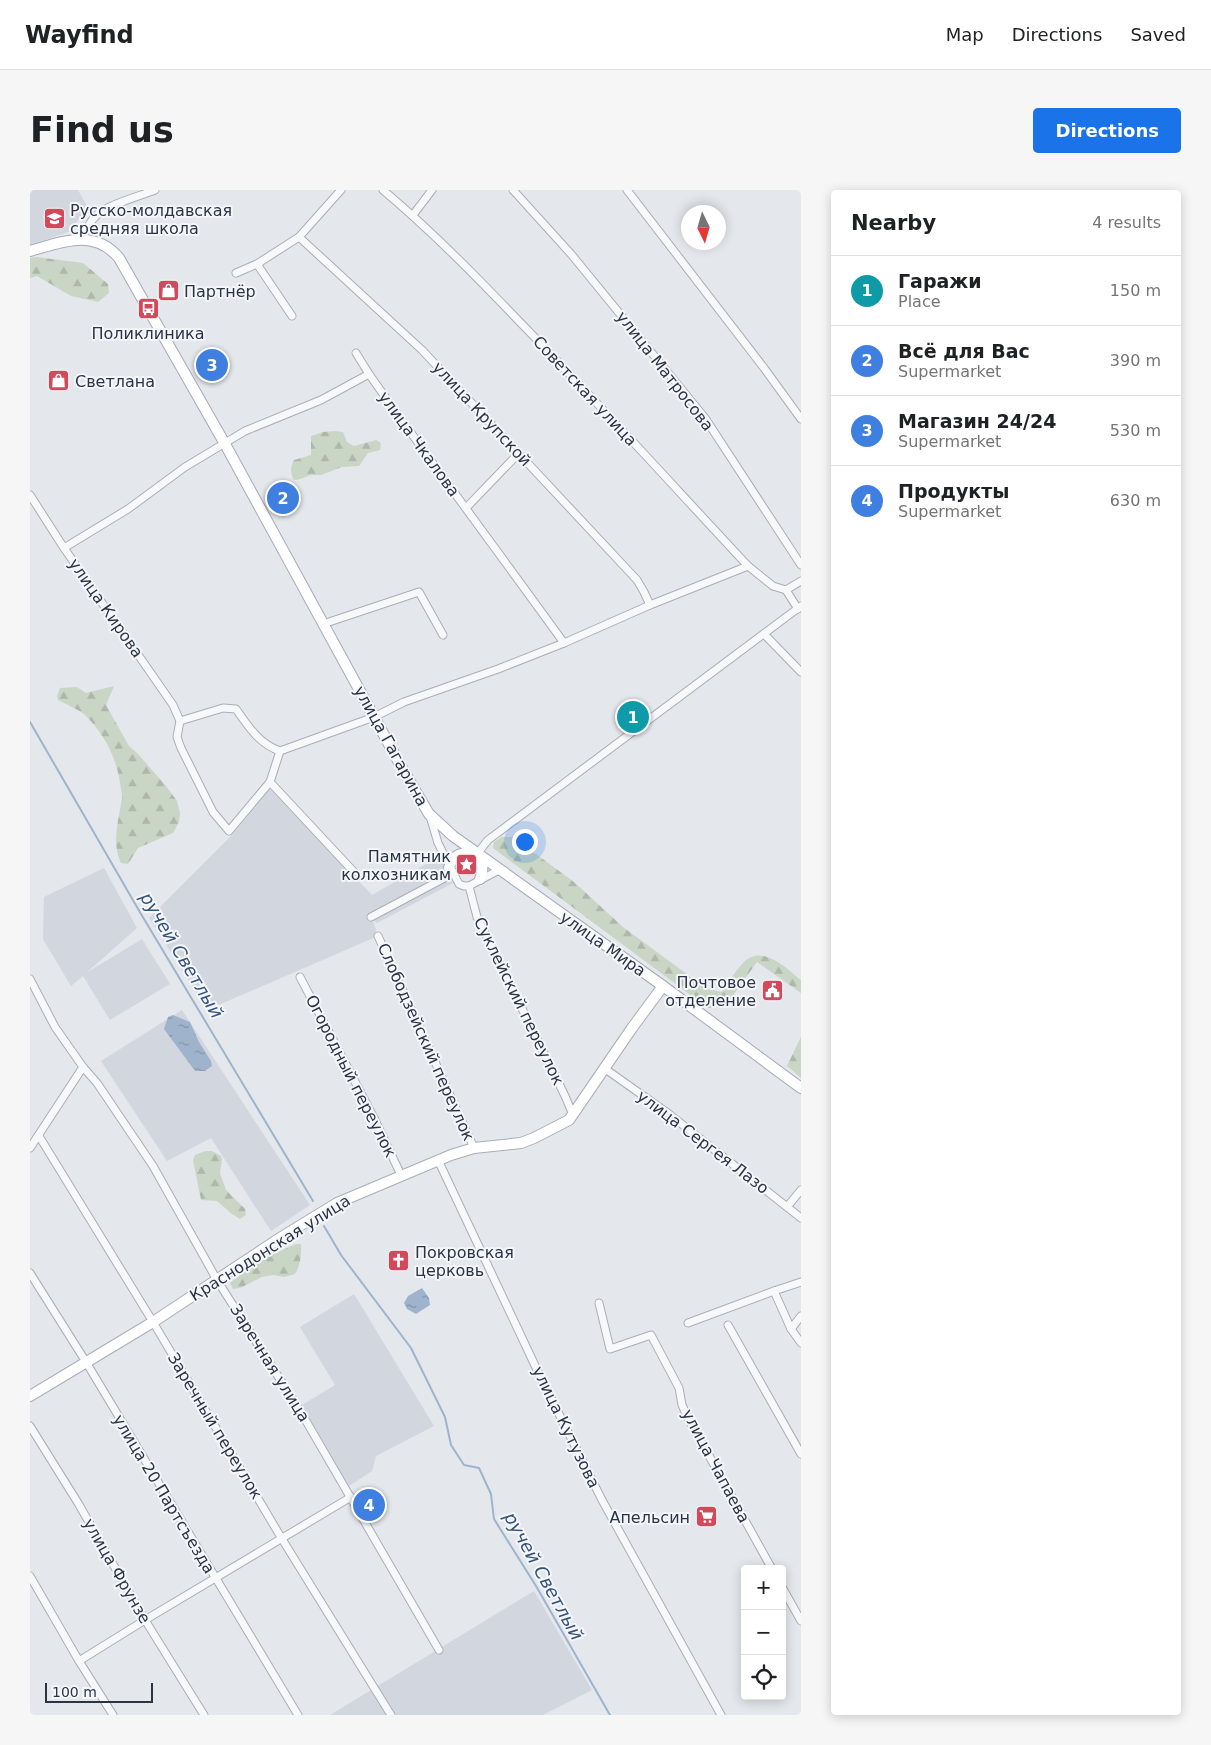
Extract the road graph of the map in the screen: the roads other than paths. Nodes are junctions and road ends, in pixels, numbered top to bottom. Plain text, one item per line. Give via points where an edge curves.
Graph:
1 (155, 190) edge
2 (341, 190) edge
3 (383, 190) edge
4 (432, 190) edge
5 (512, 190) edge
6 (626, 190) edge
7 (412, 215) junction
8 (299, 237) junction
9 (81, 239) junction
10 (30, 252) edge
11 (257, 264) junction
12 (236, 273) dead end
13 (292, 316) dead end
14 (356, 353) dead end
15 (369, 374) junction
16 (801, 419) edge
17 (224, 444) junction
18 (518, 454) junction
19 (30, 495) edge
20 (466, 508) junction
21 (64, 548) junction
22 (801, 565) edge
23 (748, 566) junction
24 (801, 581) edge
25 (786, 590) junction
26 (650, 605) junction
27 (800, 608) edge
28 (323, 624) junction
29 (764, 634) junction
30 (442, 635) dead end
31 (564, 643) junction
32 (801, 672) edge
33 (374, 717) junction
34 (180, 721) junction
35 (280, 751) junction
36 (270, 782) junction
37 (429, 814) junction
38 (476, 854) junction
39 (499, 870) junction
40 (451, 871) junction
41 (354, 872) dead end
42 (480, 879) junction
43 (469, 886) junction
44 (371, 917) dead end
45 (378, 936) dead end
46 (300, 977) dead end
47 (30, 979) edge
48 (663, 986) junction
49 (83, 1068) junction
50 (604, 1068) junction
51 (801, 1088) edge
52 (573, 1115) junction
53 (39, 1136) junction
54 (30, 1148) edge
55 (474, 1148) junction
56 (438, 1160) junction
57 (401, 1175) junction
58 (801, 1190) edge
59 (787, 1207) junction
60 (801, 1218) edge
61 (30, 1273) edge
62 (217, 1280) junction
63 (801, 1282) edge
64 (774, 1291) junction
65 (599, 1303) dead end
66 (801, 1317) edge
67 (153, 1322) junction
68 (688, 1322) dead end
69 (728, 1325) dead end
70 (791, 1329) junction
71 (801, 1343) edge
72 (86, 1362) junction
73 (30, 1396) edge
74 (30, 1426) edge
75 (801, 1454) edge
76 (351, 1497) junction
77 (282, 1539) junction
78 (770, 1565) edge
79 (30, 1576) edge
80 (214, 1578) junction
81 (786, 1594) edge
82 (145, 1620) junction
83 (801, 1621) edge
84 (440, 1650) dead end
85 (78, 1662) junction
86 (113, 1715) edge
87 (204, 1715) edge
88 (298, 1715) edge
89 (391, 1715) edge
90 (721, 1715) edge

1 - 9 street via 107,208 90,222
2 - 8 street
3 - 7 street, Советская улица
4 - 7 street
5 - 22 street, улица Матросова via 571,254 705,418
6 - 16 street
7 - 23 street, Советская улица via 489,289
8 - 11 street
8 - 18 street, улица Крупской via 422,350
9 - 10 main road, улица Гагарина
9 - 17 main road, улица Гагарина via 101,243 119,258
11 - 12 street
11 - 13 street
14 - 15 street
15 - 17 street, улица Чкалова via 321,400 244,431
15 - 20 street, улица Чкалова
17 - 21 street
17 - 28 main road, улица Гагарина
18 - 20 street
18 - 26 street, улица Крупской via 636,580
19 - 21 street, улица Кирова
20 - 31 street, улица Чкалова
21 - 34 street, улица Кирова via 173,705
23 - 25 street, Советская улица via 773,586
23 - 26 street
24 - 25 street
25 - 27 street
26 - 31 street
27 - 29 street
28 - 30 street via 419,592
28 - 33 main road, улица Гагарина
29 - 32 street
29 - 38 street via 488,840
31 - 33 street via 404,702
33 - 35 street
33 - 37 main road, улица Гагарина
34 - 35 street via 223,708 236,709 249,729 270,748
34 - 36 street, улица Кирова via 177,737 181,748 213,812 229,831
35 - 36 street
36 - 41 street
37 - 38 main road, улица Гагарина
37 - 40 street
38 - 39 main road, улица Мира
38 - 40 main road via 456,855 452,859
38 - 42 main road via 482,865
39 - 42 street
39 - 48 main road, улица Мира
40 - 43 street via 459,884
40 - 44 street
42 - 43 street
43 - 52 street, Суклейский переулок via 477,917
45 - 55 street, Слободзейский переулок
46 - 57 street, Огородный переулок
47 - 49 street, Заречная улица via 55,1027
48 - 50 main road, Краснодонская улица
48 - 51 main road, улица Мира
49 - 53 street
49 - 62 street, Заречная улица via 97,1083 153,1166
50 - 52 main road, Краснодонская улица
50 - 59 street, улица Сергея Лазо
52 - 55 main road, Краснодонская улица via 563,1124 521,1143
53 - 54 street
53 - 67 street, Заречный переулок
55 - 56 main road, Краснодонская улица
56 - 57 main road, Краснодонская улица
56 - 90 street, улица Кутузова via 606,1507
57 - 62 main road, Краснодонская улица via 337,1203
58 - 59 street
59 - 60 street, улица Сергея Лазо
61 - 72 street, улица 20 Партсъезда
62 - 67 main road, Краснодонская улица
62 - 76 street, Заречная улица
63 - 64 street
64 - 68 street
64 - 70 street
65 - 78 street, улица Чапаева via 610,1349 651,1335 679,1388 688,1418
66 - 70 street
67 - 72 main road, Краснодонская улица
67 - 77 street, Заречный переулок
69 - 75 street
70 - 71 street
72 - 73 main road, Краснодонская улица
72 - 80 street, улица 20 Партсъезда
74 - 82 street, улица Фрунзе
76 - 77 street
76 - 84 street, Заречная улица
77 - 80 street
77 - 89 street, Заречный переулок
79 - 85 street
80 - 82 street
80 - 88 street, улица 20 Партсъезда
81 - 83 street
82 - 85 street
82 - 87 street, улица Фрунзе
85 - 86 street

